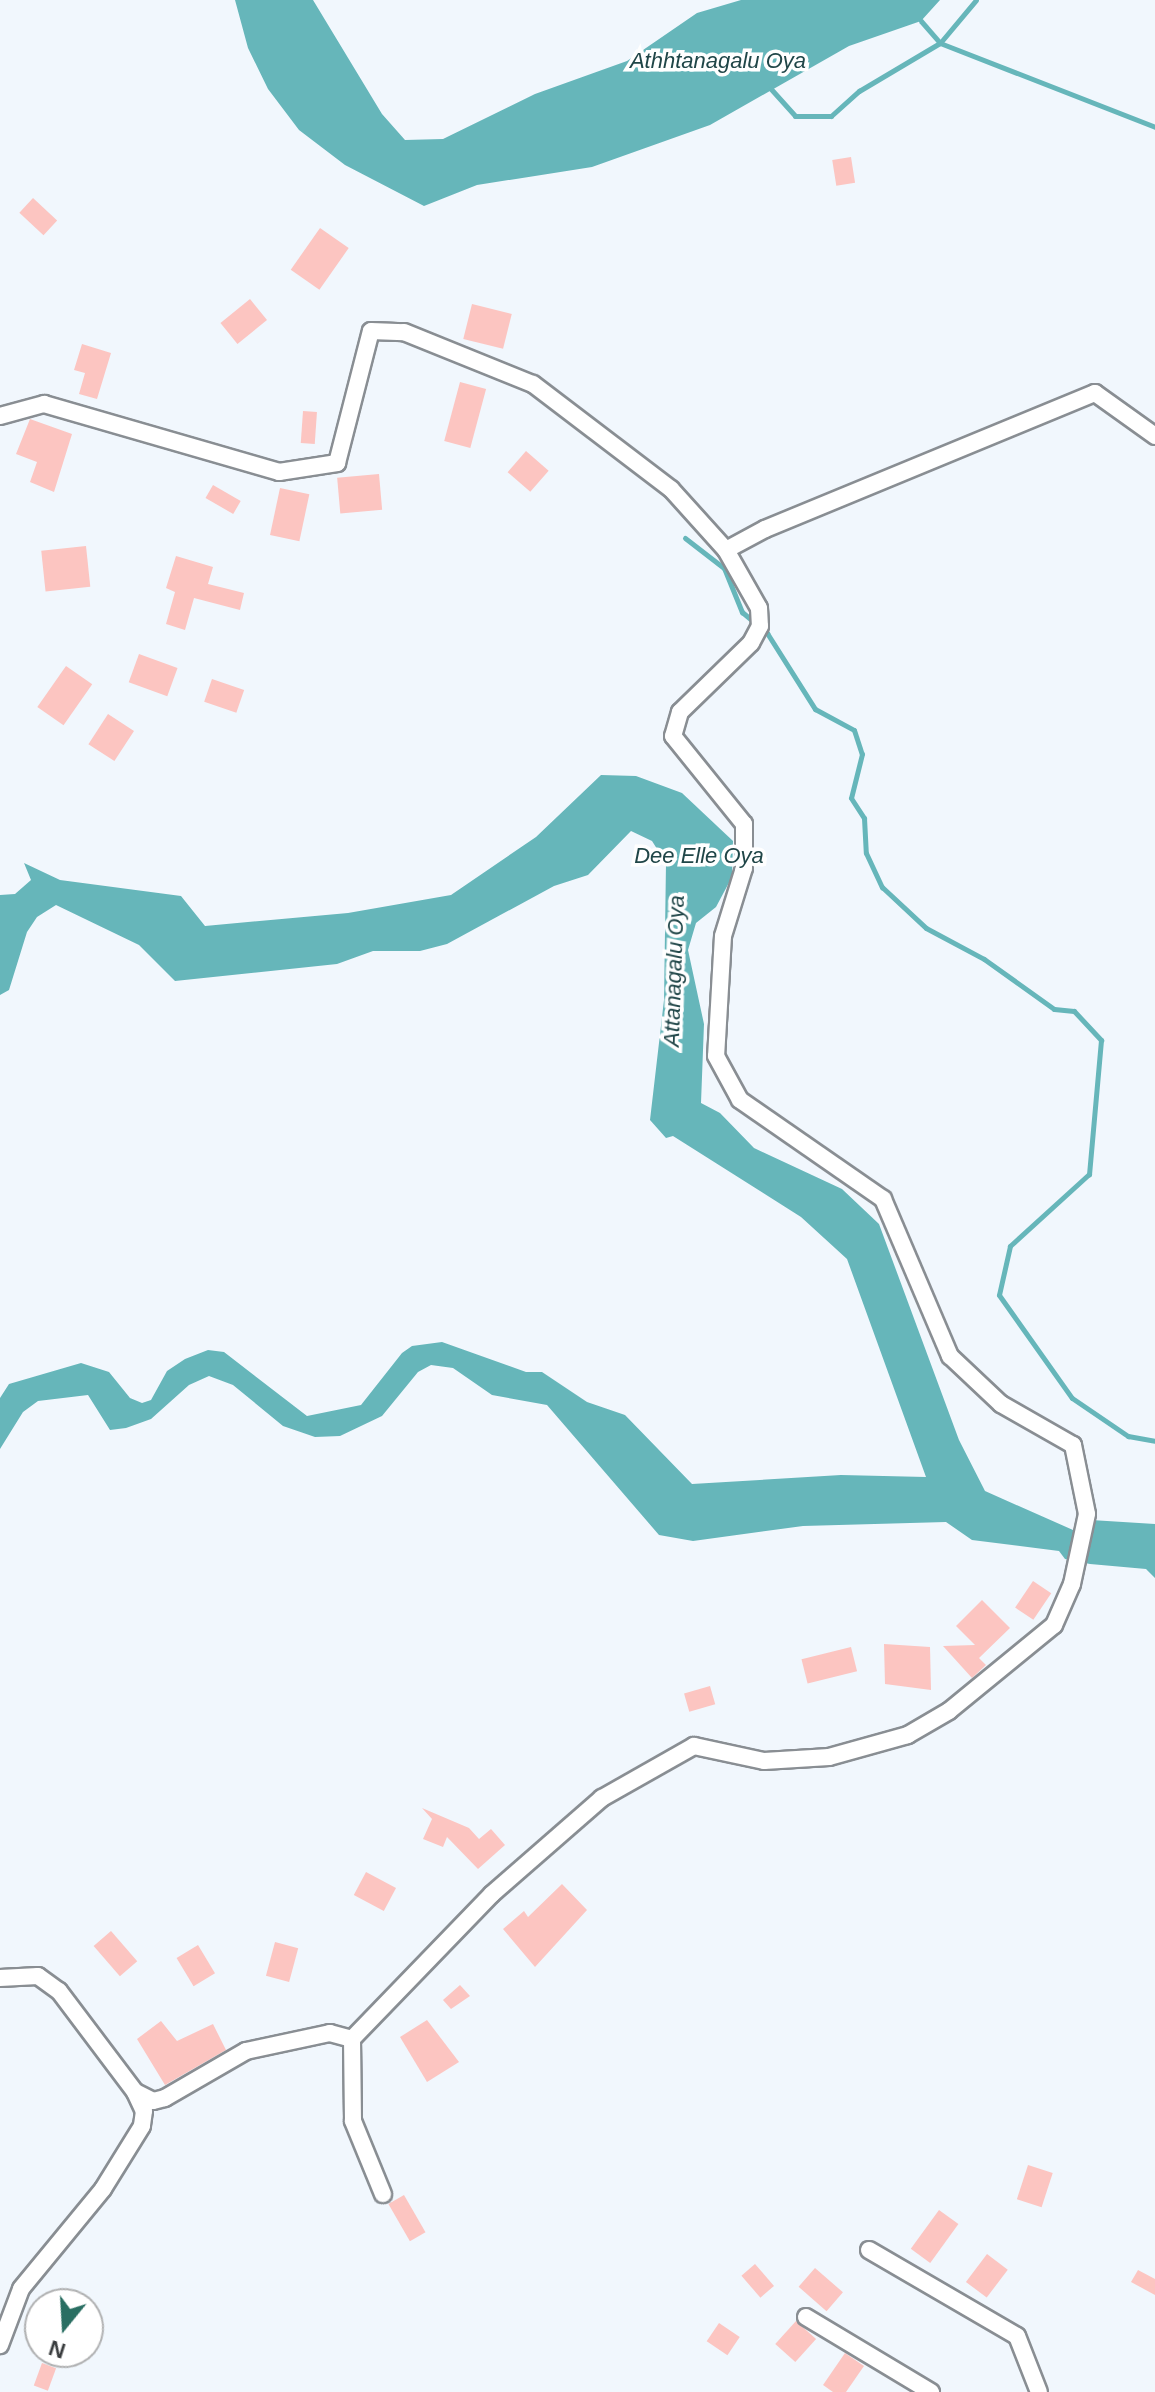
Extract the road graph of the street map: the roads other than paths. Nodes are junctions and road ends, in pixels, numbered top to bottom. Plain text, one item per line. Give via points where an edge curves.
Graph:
1 (0, 416) edge
2 (1155, 436) edge
3 (726, 550) junction
4 (0, 1978) edge
5 (352, 2039) junction
6 (135, 2092) junction
7 (383, 2194) dead end
8 (869, 2250) dead end
9 (806, 2317) dead end
10 (0, 2345) edge
11 (931, 2392) edge
12 (1039, 2392) edge

1 - 3 street via 44,404 279,472 337,463 371,331 404,332 533,384 671,489
2 - 3 street via 1095,393 765,529
3 - 5 street via 759,608 760,626 735,664 680,712 673,736 744,824 744,868 723,936 716,1056 740,1100 883,1199 950,1356 1001,1404 1073,1445 1087,1514 1072,1584 1054,1625 949,1711 908,1735 829,1757 764,1761 694,1746 602,1798 492,1894
4 - 6 street via 38,1976 59,1991
5 - 6 street via 330,2033 246,2051 165,2098 153,2101
5 - 7 street via 353,2121
6 - 10 street via 144,2111 142,2126 103,2189 21,2289
8 - 12 street via 1017,2336
9 - 11 street

